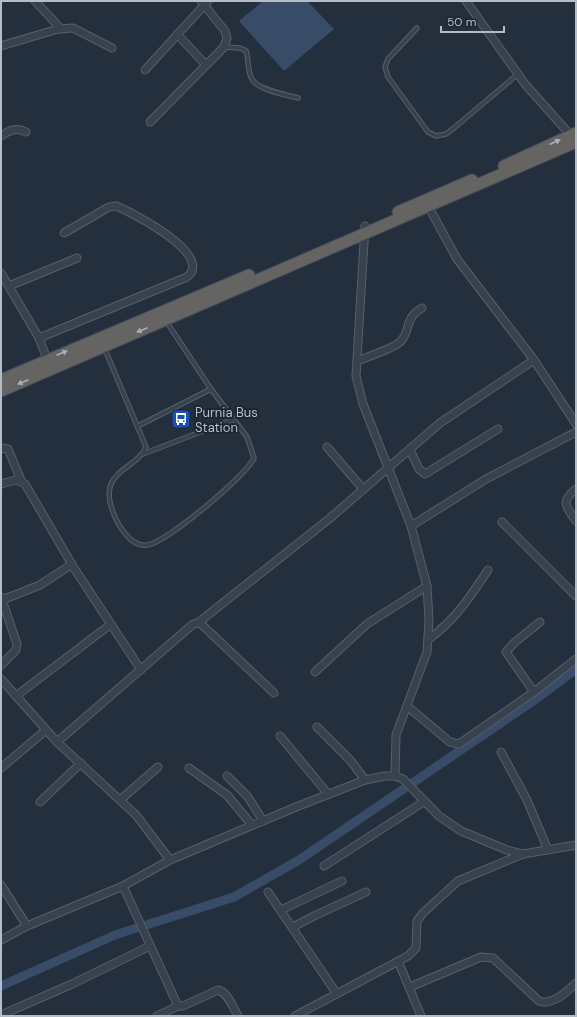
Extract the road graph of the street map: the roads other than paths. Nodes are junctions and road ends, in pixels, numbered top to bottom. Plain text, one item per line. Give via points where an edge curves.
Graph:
1 (35, 1) edge
2 (466, 1) edge
3 (204, 2) edge
4 (417, 28) dead end
5 (61, 29) junction
6 (177, 34) junction
7 (1, 46) edge
8 (224, 47) junction
9 (112, 48) dead end
10 (206, 65) junction
11 (145, 70) dead end
12 (518, 74) junction
13 (298, 98) dead end
14 (150, 122) dead end
15 (26, 132) dead end
16 (1, 136) edge
17 (575, 138) edge
18 (427, 204) junction
19 (365, 230) junction
20 (64, 233) dead end
21 (77, 258) dead end
22 (1, 273) edge
23 (9, 286) junction
24 (422, 308) dead end
25 (165, 320) junction
26 (39, 338) junction
27 (101, 342) junction
28 (47, 359) junction
29 (534, 360) junction
30 (358, 361) junction
31 (1, 380) edge
32 (211, 389) junction
33 (1, 391) edge
34 (234, 419) junction
35 (576, 424) edge
36 (138, 426) junction
37 (498, 429) dead end
38 (576, 432) edge
39 (327, 447) dead end
40 (1, 448) edge
41 (410, 450) junction
42 (143, 454) junction
43 (389, 467) junction
44 (21, 480) junction
45 (1, 484) edge
46 (363, 489) junction
47 (576, 489) edge
48 (576, 521) edge
49 (502, 522) dead end
50 (411, 526) junction
51 (72, 564) junction
52 (488, 570) dead end
53 (427, 586) junction
54 (576, 596) edge
55 (2, 599) edge
56 (199, 622) junction
57 (540, 622) dead end
58 (111, 624) junction
59 (429, 639) junction
60 (576, 659) edge
61 (1, 665) edge
62 (141, 670) junction
63 (315, 672) dead end
64 (1, 679) edge
65 (534, 692) junction
66 (274, 693) dead end
67 (16, 696) junction
68 (407, 706) junction
69 (317, 727) dead end
70 (46, 730) junction
71 (280, 736) dead end
72 (57, 742) junction
73 (501, 752) dead end
74 (81, 763) junction
75 (158, 767) dead end
76 (1, 768) edge
77 (188, 768) dead end
78 (227, 776) dead end
79 (395, 776) junction
80 (365, 780) junction
81 (328, 794) junction
82 (120, 800) junction
83 (425, 801) junction
84 (40, 802) dead end
85 (263, 821) junction
86 (252, 825) junction
87 (576, 845) edge
88 (548, 850) junction
89 (523, 854) junction
90 (170, 860) junction
91 (324, 866) dead end
92 (342, 881) dead end
93 (1, 885) edge
94 (123, 886) junction
95 (268, 892) dead end
96 (366, 892) dead end
97 (281, 910) junction
98 (27, 926) junction
99 (293, 928) junction
100 (1, 940) edge
101 (150, 946) junction
102 (398, 961) junction
103 (576, 984) edge
104 (410, 987) junction
105 (337, 994) junction
106 (178, 1006) junction
107 (1, 1015) edge
108 (156, 1016) edge
109 (238, 1016) edge
110 (295, 1016) edge
111 (421, 1016) edge

1 - 5 street
2 - 12 street
3 - 6 street
3 - 8 street via 225,31
4 - 12 lane via 388,58 385,67 388,77 428,132 436,136 446,134 454,128
5 - 7 street
5 - 9 street via 73,28
6 - 10 street
6 - 11 street
8 - 10 street
8 - 13 lane via 246,51 251,78 256,84
10 - 14 street
12 - 17 street
15 - 16 street via 13,129
17 - 18 highway
18 - 19 highway
18 - 29 street via 457,259
19 - 25 highway
19 - 27 highway
19 - 30 street
20 - 26 street via 109,207 116,206 174,240 191,259 193,272 187,277
21 - 23 street
22 - 23 street
23 - 26 street
24 - 30 street via 410,317 405,336 398,344
25 -> 27 highway
25 - 32 lane
26 - 28 street
28 -> 27 highway
27 -> 33 highway
27 - 36 lane
28 - 31 highway
29 - 35 street
29 - 41 street via 440,423
30 - 43 street via 356,376 359,389
32 - 34 lane
32 - 36 lane
34 - 42 lane
34 - 42 lane via 252,449 252,465 192,518 164,538 148,545 138,544 132,540 121,527 111,505 109,489 115,478
36 - 42 lane via 146,447
37 - 41 street via 425,474 419,469
38 - 50 street via 486,479
39 - 46 street
40 - 44 street via 8,449
41 - 43 street
43 - 46 street
43 - 50 street
44 - 45 street
44 - 51 street
46 - 56 street via 328,520
47 - 48 street via 565,501 567,509
49 - 54 street
50 - 53 street
51 - 55 street via 40,585
51 - 58 street
52 - 59 street via 457,614
53 - 59 street
53 - 63 street via 367,624
55 - 61 street via 17,644 16,650
56 - 62 street via 192,625
56 - 66 street
57 - 65 street via 506,652
58 - 62 street
58 - 67 street
59 - 68 street via 427,652
60 - 65 street
62 - 72 street
64 - 67 street
65 - 68 street via 459,744 450,742
67 - 70 street
68 - 79 street via 396,734
69 - 80 street via 351,761
70 - 72 street
70 - 76 street
71 - 81 street
72 - 74 street
73 - 88 street via 527,800
74 - 82 street
74 - 84 street
75 - 82 street
77 - 86 street via 226,795
78 - 85 street via 248,797
79 - 80 street
79 - 83 street via 403,779
80 - 81 street
81 - 85 street
82 - 90 street via 150,831
83 - 89 street via 439,816 461,831
83 - 91 street
85 - 86 street
86 - 90 street
87 - 88 street
88 - 89 street
89 - 102 street via 458,881 417,921 416,948 413,953
90 - 94 street
92 - 97 street
93 - 98 street
94 - 98 street
94 - 101 street
95 - 97 street
96 - 99 street
97 - 99 street
98 - 100 street
99 - 105 street
101 - 106 street
101 - 107 street
102 - 104 street
102 - 105 street
103 - 104 street via 551,1002 545,1003 539,1001 493,958 481,957
104 - 111 street
105 - 110 street
106 - 108 street
106 - 109 street via 218,990 226,995

